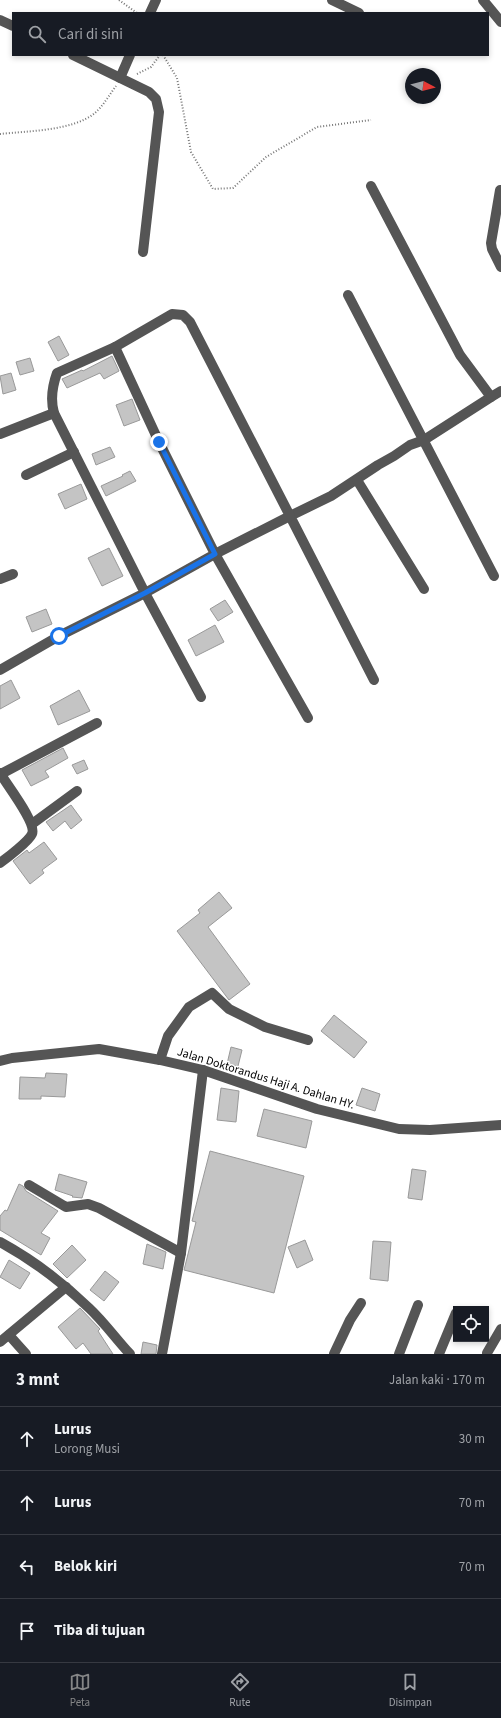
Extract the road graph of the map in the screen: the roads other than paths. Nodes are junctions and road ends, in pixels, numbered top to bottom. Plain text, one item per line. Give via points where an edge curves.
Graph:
1 (156, 0) edge
2 (332, 0) edge
3 (483, 0) edge
4 (150, 12) edge
5 (357, 12) edge
6 (0, 20) edge
7 (501, 22) edge
8 (12, 26) edge
9 (75, 56) edge
10 (130, 56) edge
11 (122, 79) junction
12 (371, 186) dead end
13 (500, 190) dead end
14 (143, 252) dead end
15 (501, 267) edge
16 (348, 295) dead end
17 (115, 347) junction
18 (501, 391) edge
19 (491, 397) junction
20 (54, 413) junction
21 (0, 434) edge
22 (424, 440) junction
23 (74, 452) junction
24 (26, 475) dead end
25 (357, 480) junction
26 (290, 516) junction
27 (215, 554) junction
28 (13, 574) dead end
29 (494, 576) dead end
30 (0, 579) edge
31 (424, 589) dead end
32 (145, 593) junction
33 (0, 670) edge
34 (374, 680) dead end
35 (201, 698) dead end
36 (308, 718) dead end
37 (97, 723) dead end
38 (0, 773) edge
39 (77, 791) dead end
40 (32, 824) junction
41 (0, 863) edge
42 (308, 1040) dead end
43 (160, 1060) junction
44 (0, 1061) edge
45 (203, 1070) junction
46 (501, 1125) edge
47 (29, 1185) dead end
48 (0, 1242) edge
49 (181, 1253) junction
50 (66, 1287) junction
51 (361, 1303) dead end
52 (418, 1305) dead end
53 (453, 1322) edge
54 (501, 1329) edge
55 (9, 1334) junction
56 (0, 1342) edge
57 (487, 1353) dead end
58 (26, 1354) edge
59 (130, 1354) edge
60 (162, 1354) edge
61 (334, 1354) edge
62 (399, 1354) edge
63 (440, 1354) edge

1 - 4 street
2 - 5 street
3 - 7 street
6 - 8 street
9 - 11 street
10 - 11 street
11 - 14 street via 150,92 156,99 159,112
12 - 19 street via 460,355
13 - 15 street via 491,243
16 - 22 street
17 - 20 street via 58,373 51,401
17 - 26 street via 172,314 183,315 190,322
17 - 27 street
18 - 19 street
19 - 22 street
20 - 21 street
20 - 23 street
22 - 25 street via 410,445
22 - 29 street
23 - 24 street
23 - 32 street
25 - 26 street
25 - 31 street
26 - 27 street
26 - 34 street
27 - 32 street
27 - 36 street
28 - 30 street
32 - 33 street via 59,636
32 - 35 street
37 - 38 street
38 - 40 street
39 - 40 street
40 - 41 street via 31,837
42 - 43 street via 265,1027 229,1009 212,993 189,1007 168,1036
43 - 44 street, Jalan Doktorandus Haji A. Dahlan HY. via 99,1049
43 - 45 street, Jalan Doktorandus Haji A. Dahlan HY.
45 - 46 street, Jalan Doktorandus Haji A. Dahlan HY. via 317,1109 399,1129 430,1130
45 - 49 street
47 - 49 street via 66,1207 88,1204 99,1208
48 - 50 street via 34,1262
49 - 60 street
50 - 55 street
50 - 59 street via 90,1309
51 - 61 street
52 - 62 street
53 - 63 street
54 - 57 street
55 - 56 street
55 - 58 street

